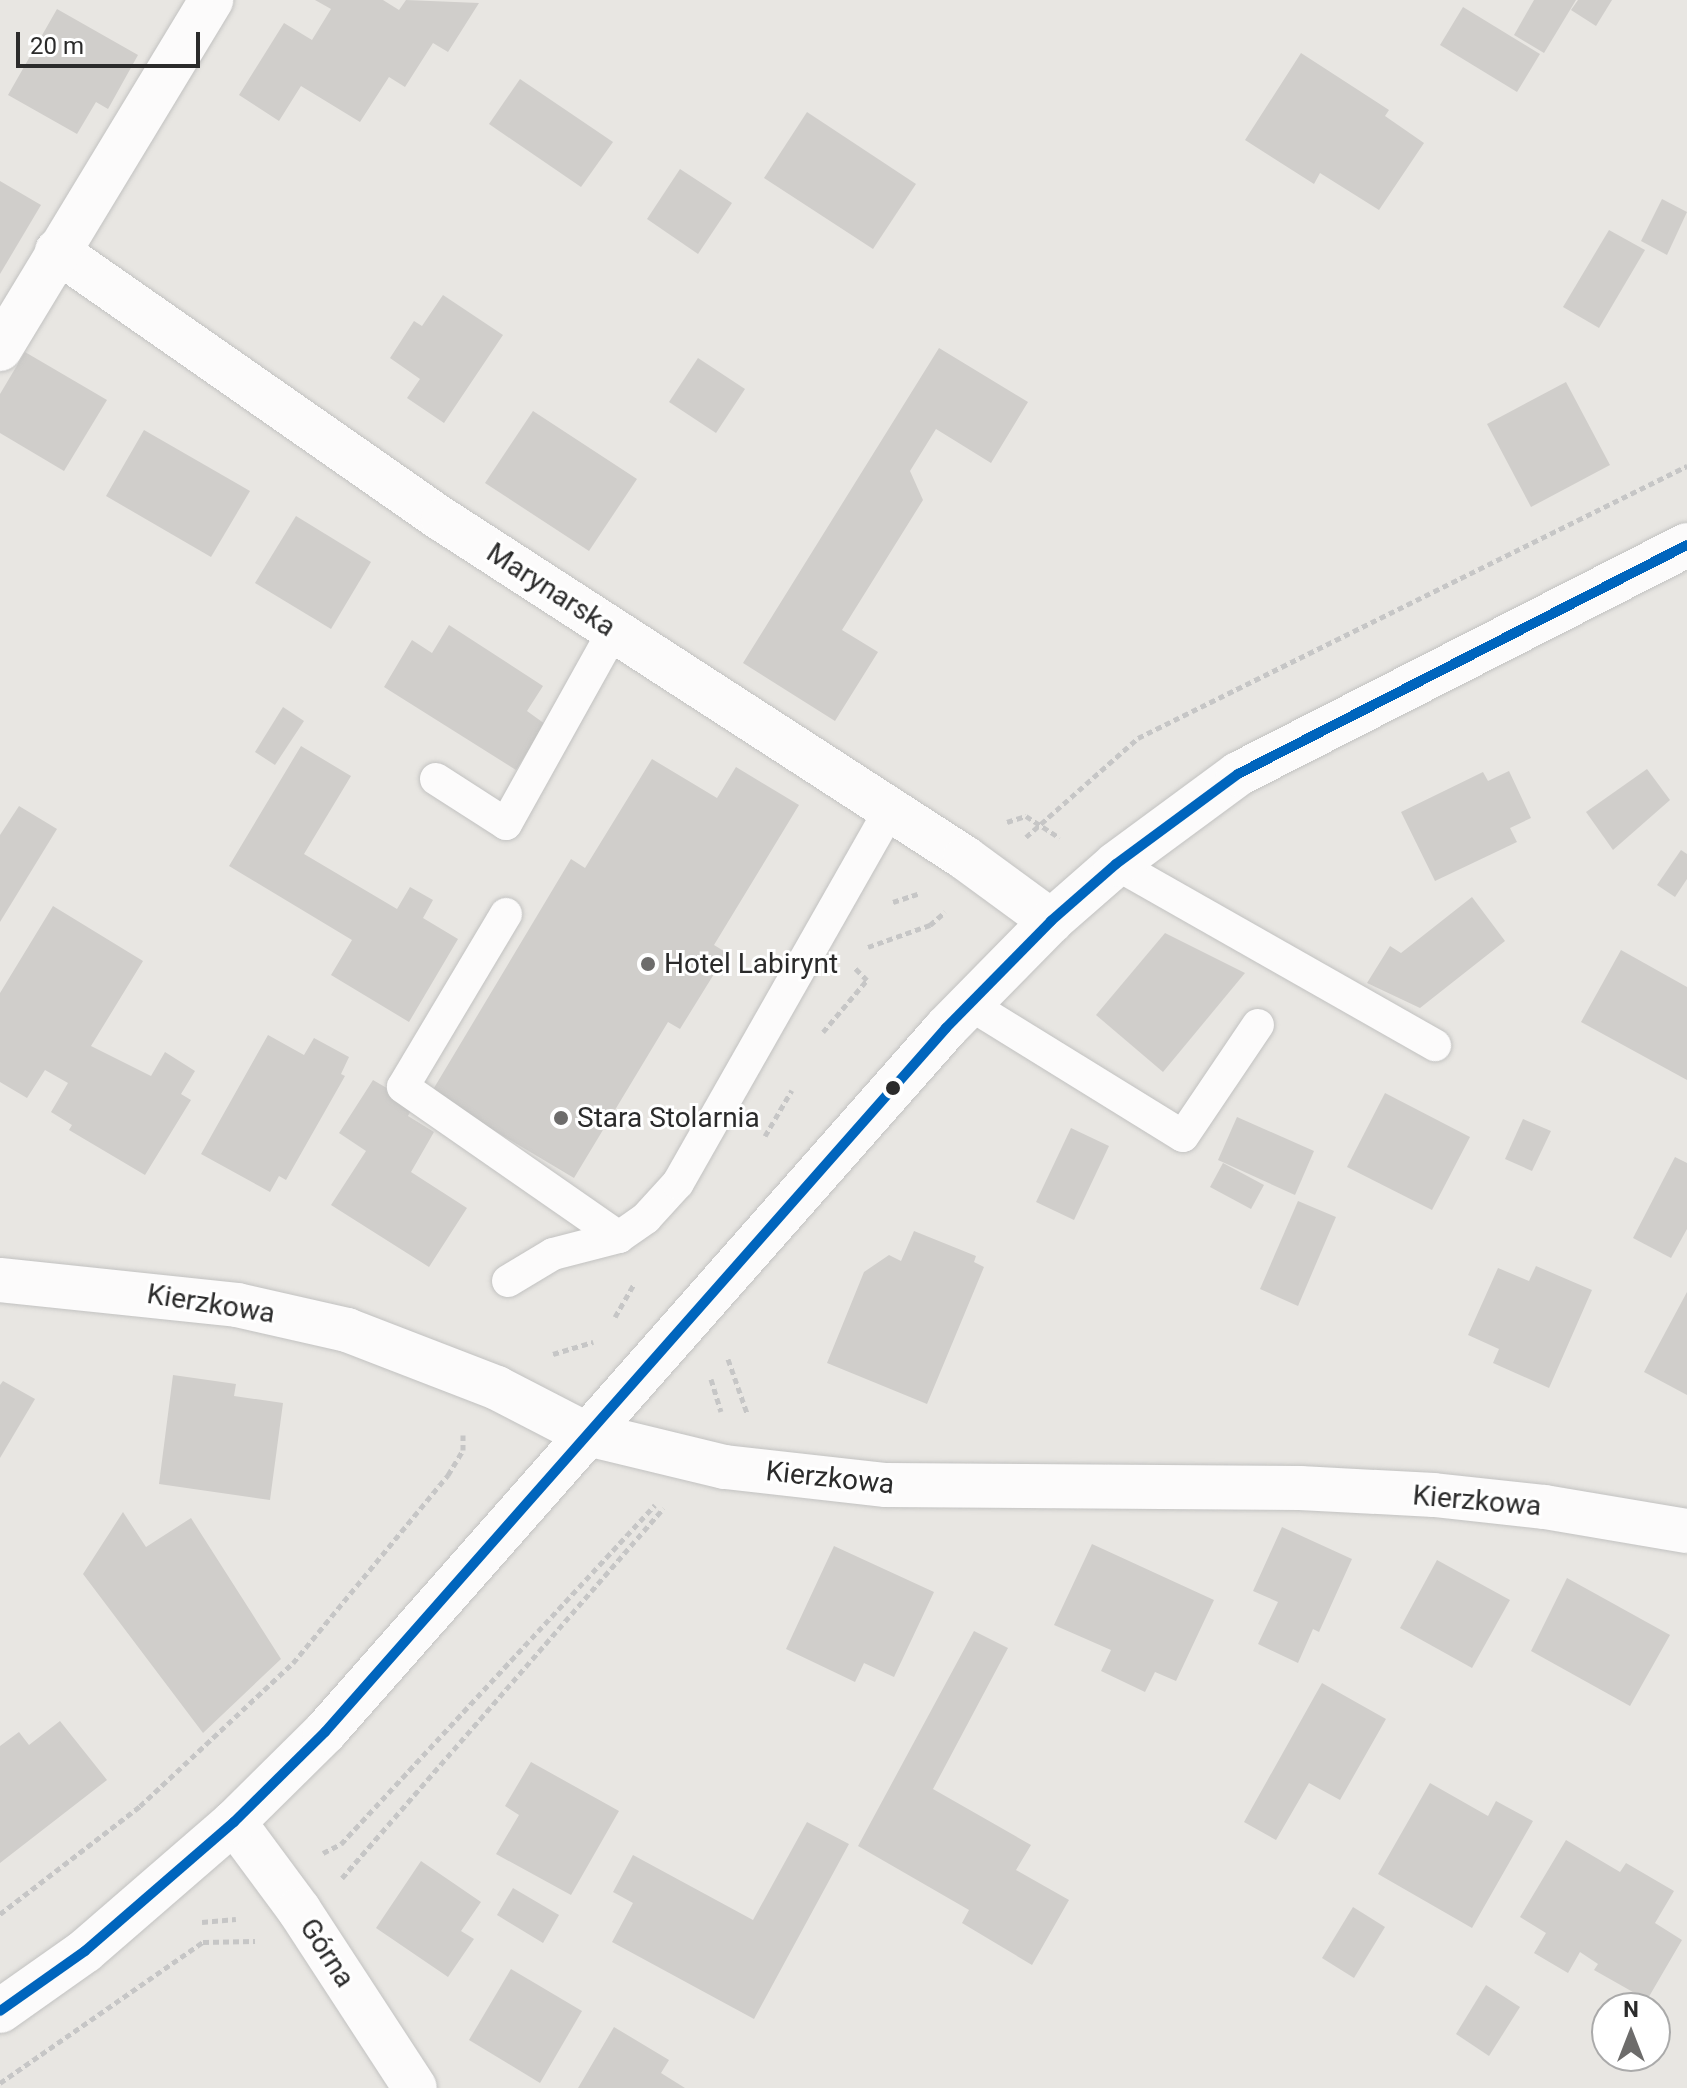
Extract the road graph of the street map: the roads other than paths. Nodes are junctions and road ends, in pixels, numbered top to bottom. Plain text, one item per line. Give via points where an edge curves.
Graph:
1 (211, 0) edge
2 (57, 251) junction
3 (0, 349) edge
4 (1687, 545) edge
5 (614, 630) junction
6 (436, 779) dead end
7 (889, 811) junction
8 (1116, 864) junction
9 (506, 914) dead end
10 (1051, 921) junction
11 (969, 1004) junction
12 (1258, 1025) dead end
13 (1435, 1045) dead end
14 (619, 1237) junction
15 (0, 1280) edge
16 (508, 1281) dead end
17 (584, 1433) junction
18 (1687, 1531) edge
19 (234, 1822) junction
20 (0, 2011) edge
21 (415, 2088) edge

1 - 2 street
2 - 3 street
2 - 5 street, Marynarska via 430,512
4 - 8 street via 1238,774
5 - 6 lane via 506,824
5 - 7 street, Marynarska
7 - 10 street, Marynarska
7 - 14 lane via 678,1183 646,1218
8 - 10 street
8 - 13 lane
9 - 14 lane via 403,1087
10 - 11 street
11 - 12 lane via 1183,1136
11 - 17 street
14 - 16 lane via 553,1254
15 - 17 street, Kierzkowa via 237,1305 347,1330 497,1388
17 - 18 street, Kierzkowa via 725,1467 886,1485 1300,1488 1434,1495
17 - 19 street via 403,1646
19 - 20 street via 85,1951
19 - 21 street, Górna via 299,1910

